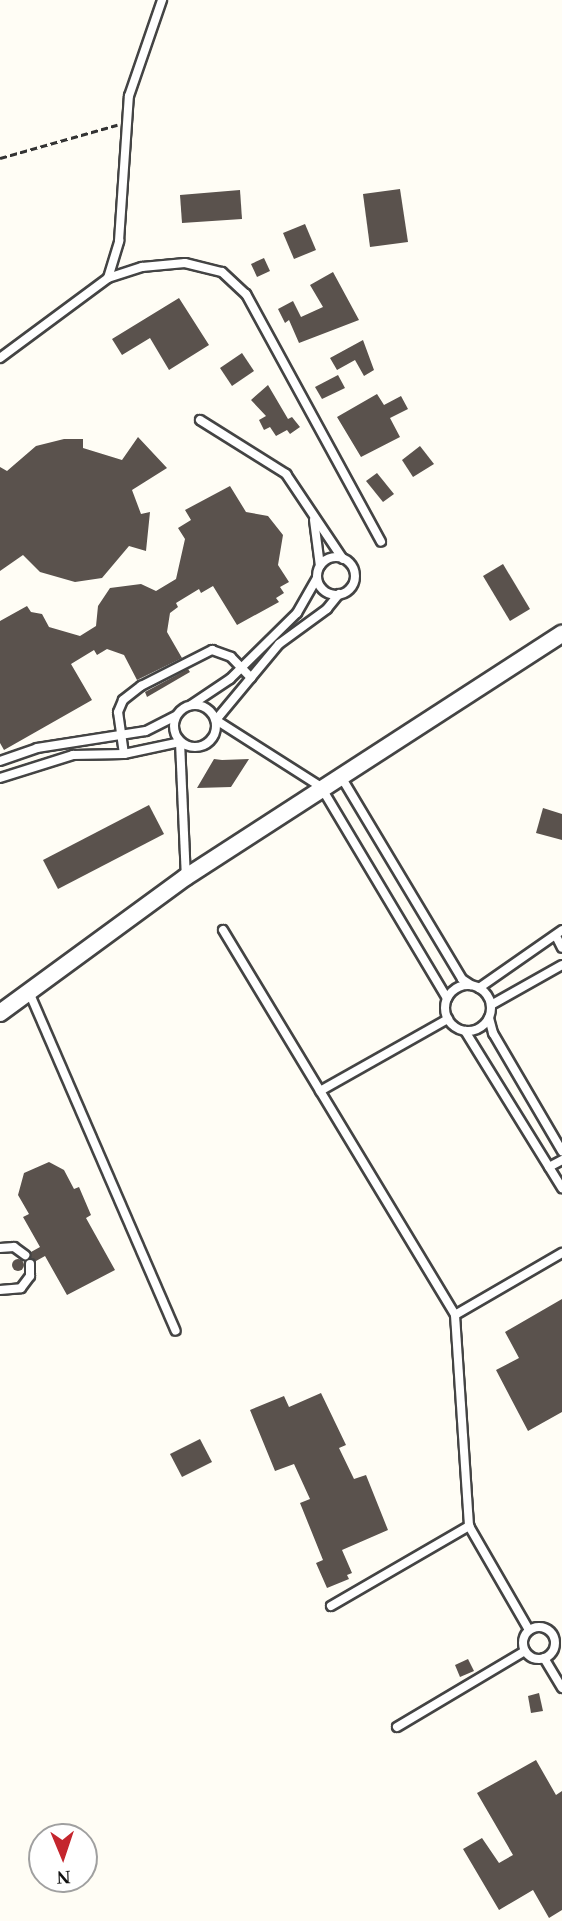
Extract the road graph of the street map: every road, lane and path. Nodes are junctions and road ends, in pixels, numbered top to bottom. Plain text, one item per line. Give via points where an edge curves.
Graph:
1 (162, 0) edge
2 (127, 122) junction
3 (0, 158) edge
4 (108, 278) junction
5 (0, 358) edge
6 (200, 419) dead end
7 (313, 513) junction
8 (381, 542) dead end
9 (343, 559) junction
10 (320, 566) junction
11 (317, 578) junction
12 (339, 594) junction
13 (562, 634) edge
14 (242, 667) junction
15 (251, 678) junction
16 (191, 705) junction
17 (176, 716) junction
18 (216, 720) junction
19 (120, 737) junction
20 (180, 742) junction
21 (124, 754) junction
22 (0, 761) edge
23 (340, 775) junction
24 (0, 778) edge
25 (321, 787) junction
26 (186, 877) junction
27 (223, 930) dead end
28 (559, 933) edge
29 (562, 948) edge
30 (562, 965) edge
31 (475, 987) junction
32 (29, 992) junction
33 (447, 998) junction
34 (491, 1005) junction
35 (0, 1013) edge
36 (489, 1018) junction
37 (448, 1019) junction
38 (465, 1031) junction
39 (320, 1091) junction
40 (562, 1151) edge
41 (562, 1160) edge
42 (550, 1167) junction
43 (562, 1188) edge
44 (0, 1248) edge
45 (562, 1253) edge
46 (25, 1255) dead end
47 (30, 1264) dead end
48 (0, 1290) edge
49 (455, 1315) junction
50 (176, 1331) dead end
51 (469, 1526) junction
52 (331, 1606) dead end
53 (529, 1630) junction
54 (558, 1638) edge
55 (525, 1651) junction
56 (544, 1658) junction
57 (562, 1688) edge
58 (397, 1727) dead end

1 - 2 lane via 137,68
2 - 3 path
2 - 4 lane via 119,241
4 - 5 lane
4 - 8 lane via 142,267 185,264 222,272 246,294
6 - 7 lane via 286,474
7 - 9 lane
7 - 10 lane
9 - 10 lane via 330,558
9 - 12 lane via 352,566 355,578 350,589
10 - 11 lane
11 - 12 lane via 322,589
11 - 14 lane via 297,613
12 - 15 lane via 327,609 279,644
13 - 23 street
14 - 15 lane
14 - 16 lane
14 - 19 lane via 212,650 184,662 124,700 116,720
15 - 18 lane
16 - 17 lane
16 - 18 lane via 204,707
17 - 19 lane via 146,731
17 - 20 lane via 173,730
18 - 20 lane via 215,734 206,744 192,747
18 - 25 lane
19 - 21 lane
19 - 22 lane via 37,748
20 - 21 lane
20 - 26 lane
21 - 24 lane via 63,757
23 - 25 street
23 - 31 lane via 462,979
25 - 26 street
25 - 33 lane
26 - 32 street
27 - 39 lane
28 - 29 lane
28 - 31 lane
30 - 34 lane
31 - 33 lane via 457,988
31 - 34 lane
32 - 35 street
32 - 50 lane
33 - 37 lane
34 - 36 lane
36 - 38 lane via 479,1028
36 - 40 lane via 493,1033
37 - 38 lane
37 - 39 lane
38 - 42 lane
39 - 49 lane
41 - 42 lane
42 - 43 lane
44 - 46 lane via 14,1247
45 - 49 lane
47 - 48 lane via 30,1276 21,1288
49 - 51 lane
51 - 52 lane
51 - 53 lane
53 - 54 lane via 544,1628
53 - 55 lane via 523,1640
54 - 56 lane
55 - 56 lane
55 - 58 lane
56 - 57 lane

